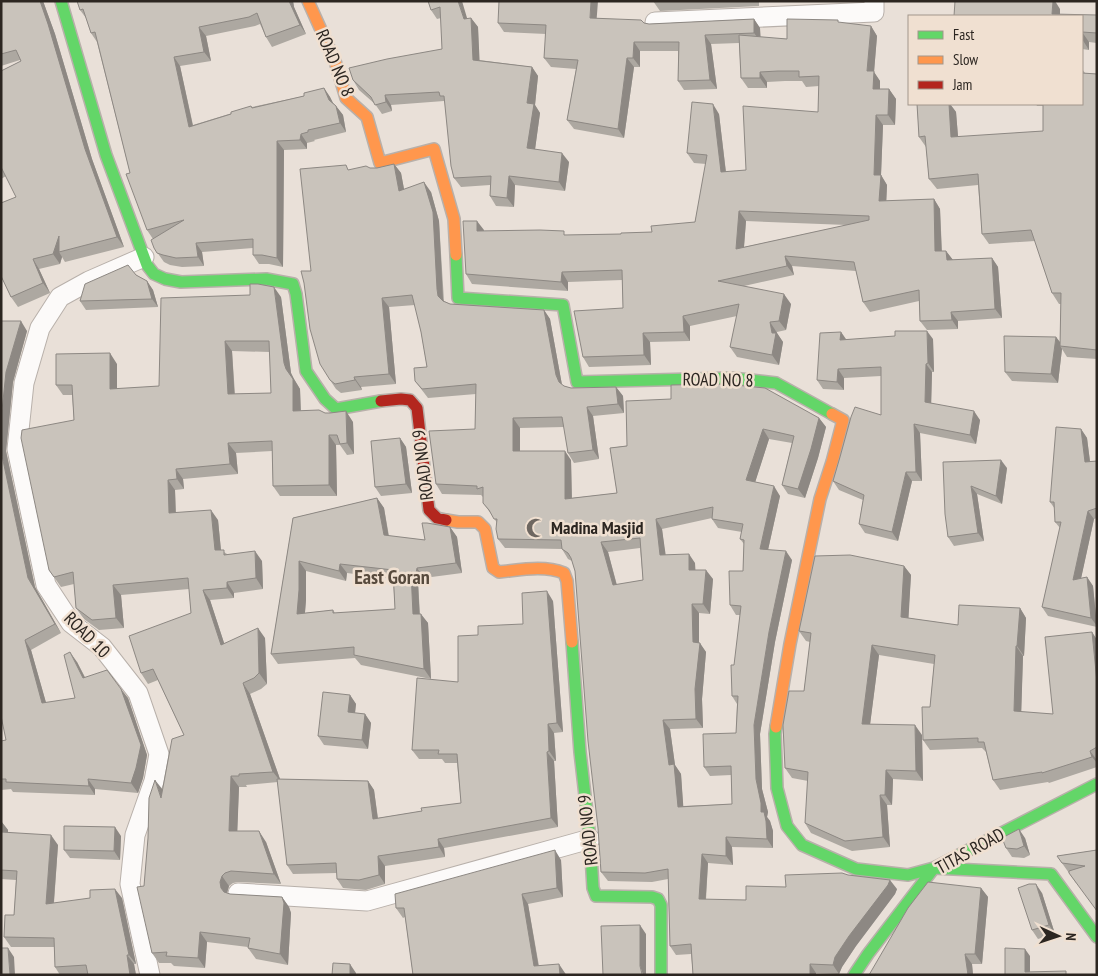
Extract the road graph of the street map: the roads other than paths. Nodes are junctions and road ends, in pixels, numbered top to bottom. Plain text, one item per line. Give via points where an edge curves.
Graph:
1 (62, 1) edge
2 (308, 1) edge
3 (874, 1) edge
4 (655, 22) edge
5 (144, 256) junction
6 (1097, 784) edge
7 (590, 839) junction
8 (934, 868) junction
9 (238, 893) edge
10 (1097, 937) edge
11 (150, 975) edge
12 (660, 975) edge
13 (854, 975) edge

1 - 5 street via 106,155
2 - 8 street, ROAD NO 8 via 335,61 346,98 367,117 380,163 434,149 454,219 458,298 563,305 577,382 732,378 776,382 843,420 820,499 790,644 775,734 776,788 787,826 802,845 856,869 908,875
3 - 4 street via 874,12
5 - 7 street, ROAD NO 9 via 154,274 165,279 181,282 266,279 293,284 306,371 325,399 336,409 400,399 410,400 417,408 429,510 437,518 478,522 485,528 493,568 498,572 525,569 564,573
5 - 11 street, ROAD 10 via 89,280 60,297 40,328 24,383 17,449 46,585 71,623 102,647 138,694 158,754 154,781 135,835 130,884
6 - 8 street, TITAS ROAD
7 - 9 street via 367,901
7 - 12 street, ROAD NO 9 via 596,896 658,898 661,905
8 - 10 street via 1051,874
8 - 13 street, TITAS ROAD

